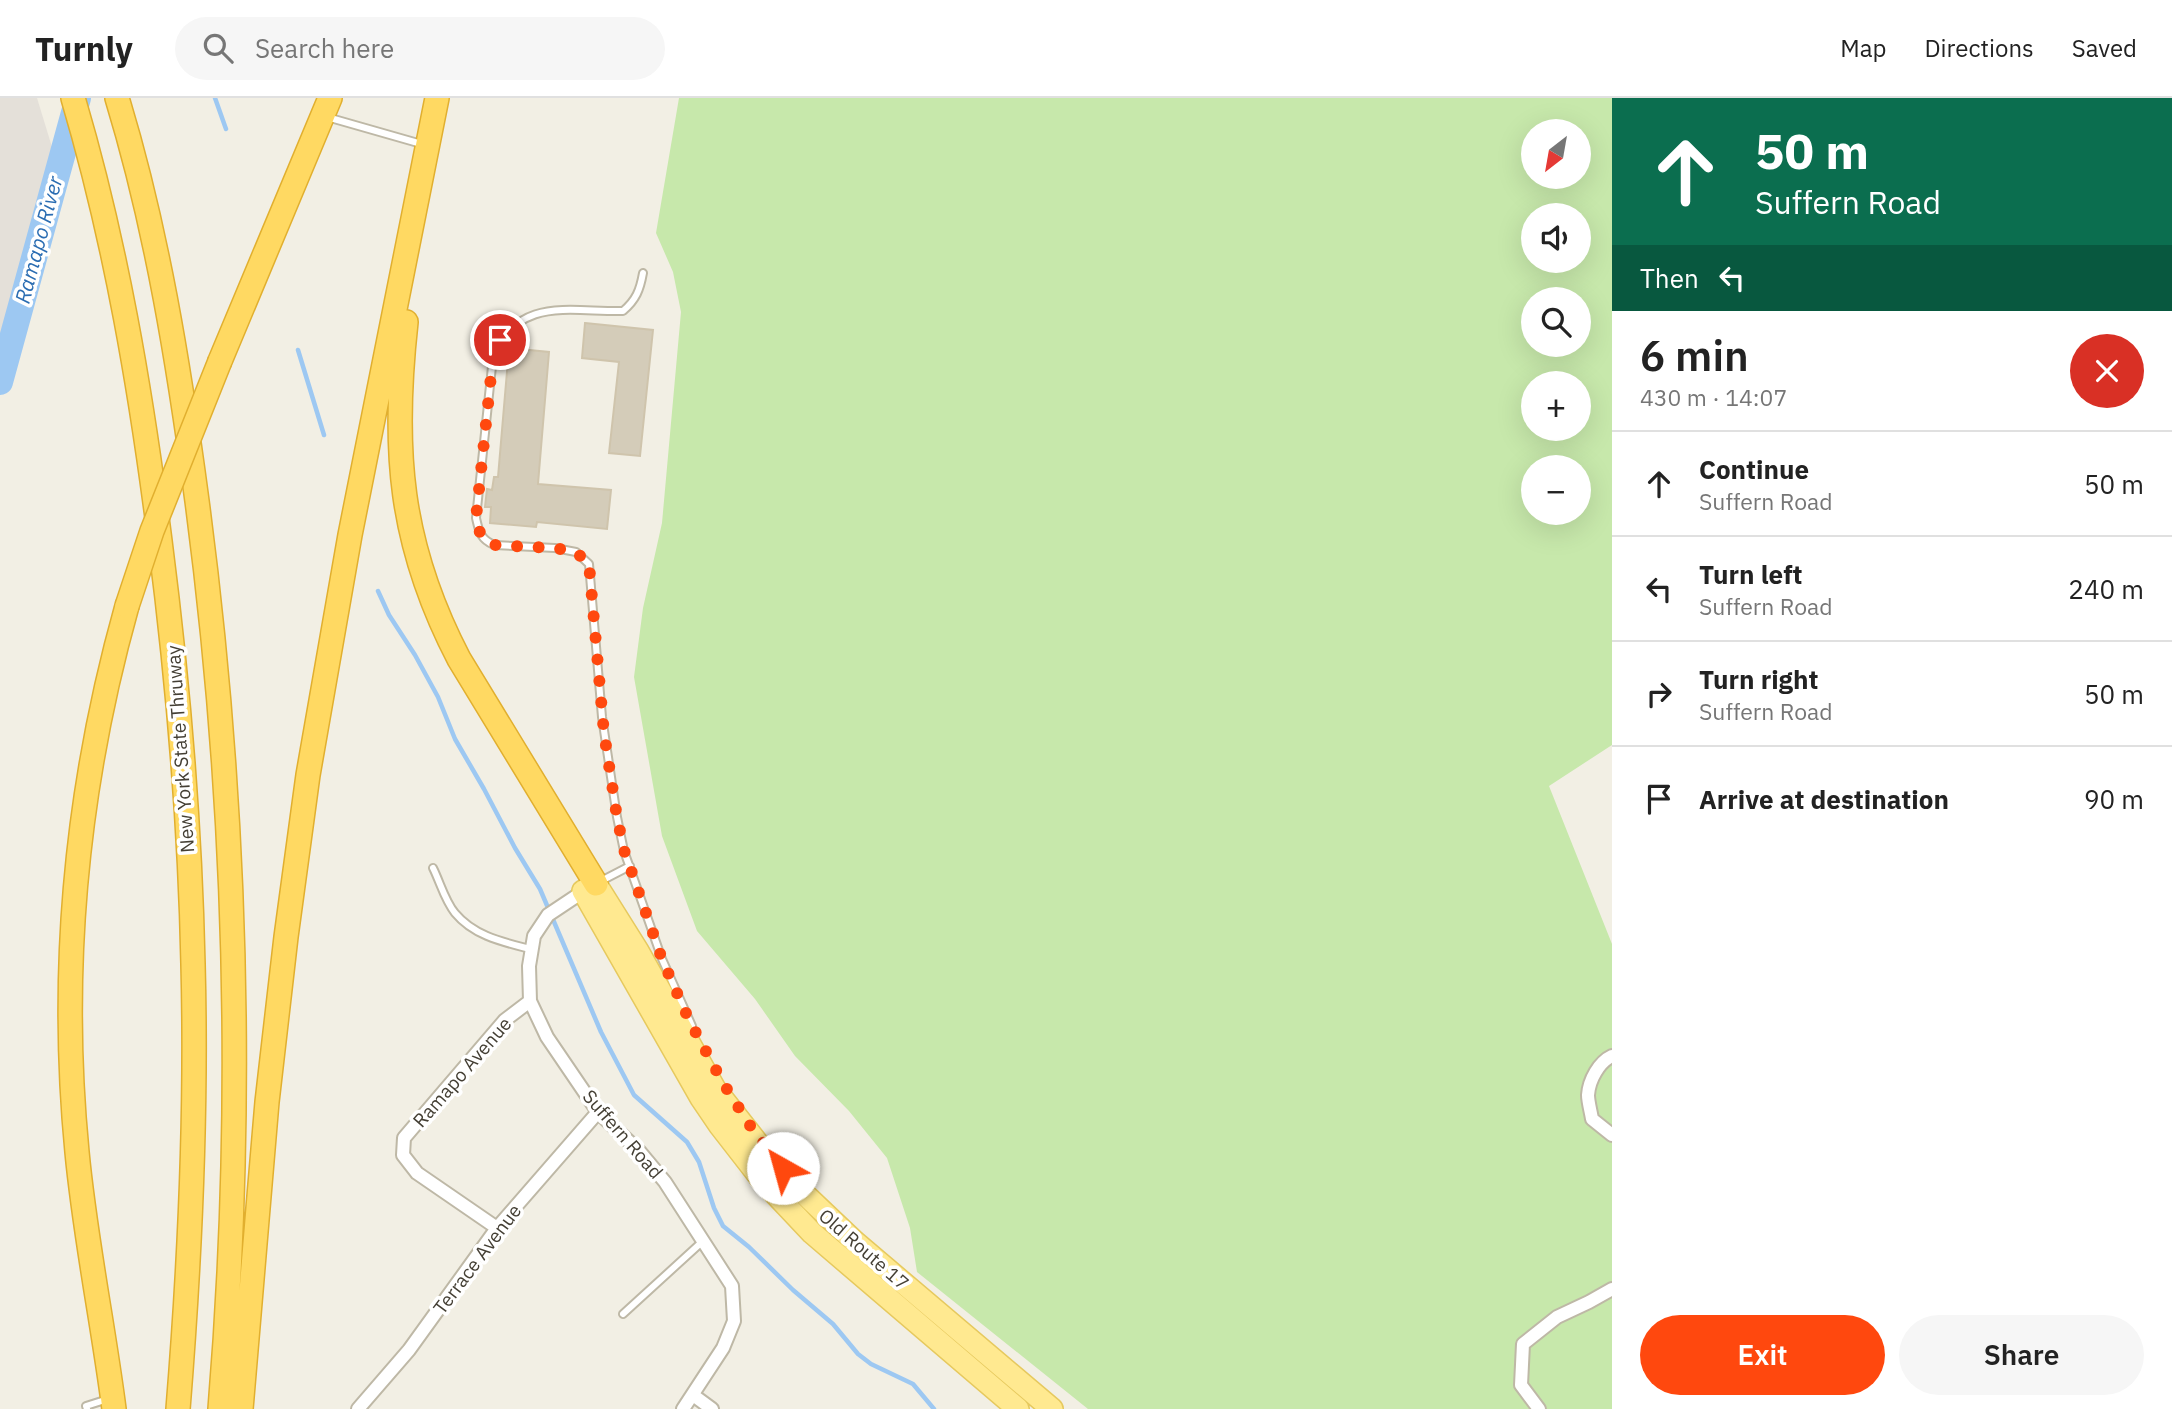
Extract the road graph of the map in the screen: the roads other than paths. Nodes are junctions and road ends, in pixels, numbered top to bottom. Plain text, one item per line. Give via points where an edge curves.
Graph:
1 (73, 98) edge
2 (117, 98) edge
3 (438, 98) edge
4 (326, 107) edge
5 (428, 146) junction
6 (643, 273) dead end
7 (630, 866) junction
8 (433, 868) dead end
9 (590, 888) junction
10 (530, 949) junction
11 (530, 1000) junction
12 (694, 1031) dead end
13 (1612, 1056) edge
14 (729, 1093) dead end
15 (598, 1112) junction
16 (1612, 1135) edge
17 (828, 1218) junction
18 (497, 1228) junction
19 (703, 1241) junction
20 (1612, 1289) edge
21 (623, 1314) dead end
22 (692, 1395) junction
23 (113, 1404) edge
24 (87, 1409) edge
25 (178, 1409) edge
26 (220, 1409) edge
27 (241, 1409) edge
28 (358, 1409) edge
29 (683, 1409) edge
30 (712, 1409) edge
31 (1018, 1409) edge
32 (1052, 1409) edge
33 (1539, 1409) edge

1 - 25 highway, New York State Thruway via 111,240 152,475 186,805 194,1073
2 - 26 highway via 159,271 191,458 228,803 236,1073
3 - 5 highway
4 - 5 lane
4 - 23 highway, bridge via 156,521 105,691 82,819 73,905 70,1059 77,1154
5 - 9 highway via 400,384 402,477 413,544 432,601 459,659
5 - 27 highway via 350,535 308,775 271,1062
6 - 7 lane via 634,301 623,311 549,310 519,320 500,340 493,357 476,518 479,533 494,545 576,552 589,564 606,750
7 - 9 lane, Suffern Road
7 - 12 lane via 666,969
8 - 10 lane via 454,912 471,929
9 - 10 street, Suffern Road via 548,915
9 - 17 main road, Old Route 17 via 638,951 715,1089 778,1169
9 - 31 main road, Old Route 17 via 701,1098 762,1180 812,1233
10 - 11 street, Suffern Road
11 - 15 street, Suffern Road via 547,1037
11 - 18 street, Ramapo Avenue via 505,1020 404,1138 403,1156 417,1173
13 - 16 street via 1595,1074 1588,1095 1592,1119
14 - 17 lane via 783,1168
15 - 18 street, Terrace Avenue
15 - 19 street, Suffern Road via 665,1182
17 - 32 main road, Old Route 17
18 - 28 street, Terrace Avenue via 409,1350
19 - 21 lane
19 - 22 street, Suffern Road via 732,1286 734,1321 723,1348
20 - 33 street via 1558,1317 1523,1344 1521,1385
22 - 29 street, Suffern Road
22 - 30 street
23 - 24 lane

